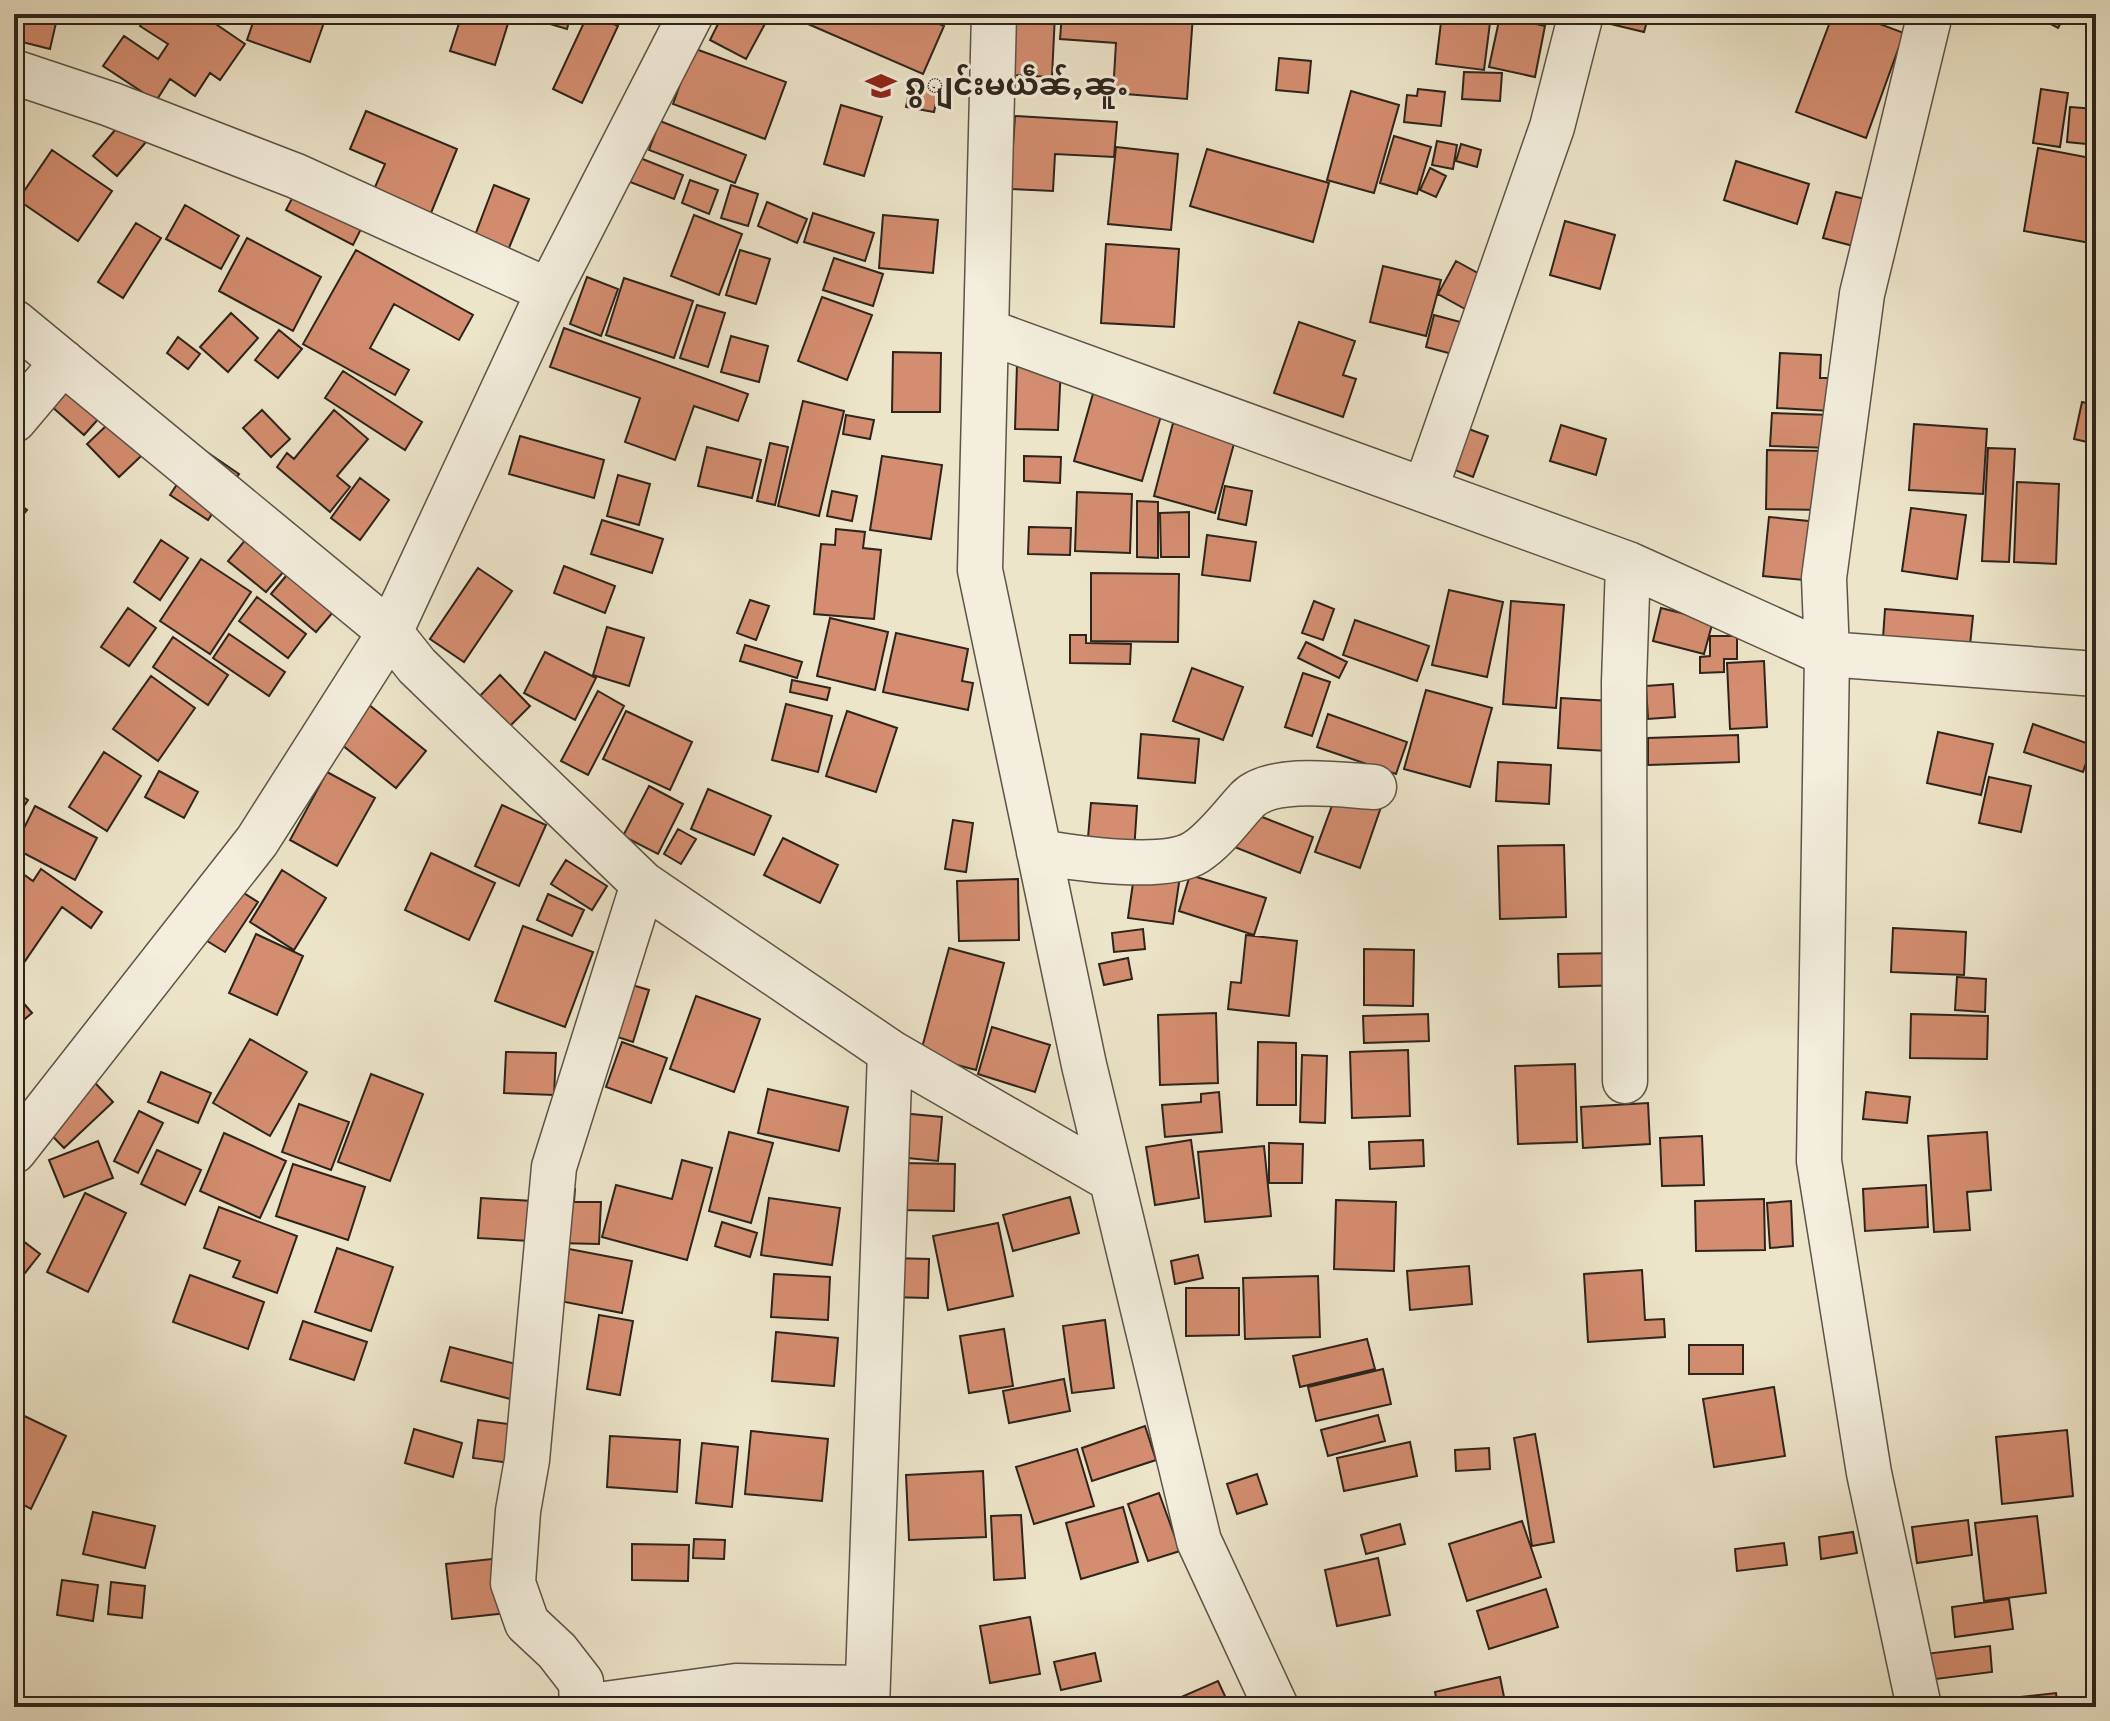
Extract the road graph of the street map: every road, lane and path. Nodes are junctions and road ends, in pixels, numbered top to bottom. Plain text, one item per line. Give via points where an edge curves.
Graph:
1 (691, 14) edge
2 (994, 14) edge
3 (1581, 14) edge
4 (1930, 14) edge
5 (14, 72) edge
6 (549, 291) junction
7 (14, 322) edge
8 (986, 331) junction
9 (63, 362) junction
10 (14, 420) edge
11 (1425, 490) junction
12 (1628, 564) junction
13 (390, 632) junction
14 (1827, 654) junction
15 (2096, 674) edge
16 (1374, 787) dead end
17 (1039, 852) junction
18 (643, 884) junction
19 (890, 1052) junction
20 (1625, 1081) dead end
21 (14, 1151) edge
22 (1112, 1180) junction
23 (867, 1697) edge
24 (1272, 1706) edge
25 (582, 1707) edge
26 (1919, 1707) edge

1 - 6 street
2 - 8 street
3 - 11 street via 1552,127
4 - 14 street via 1862,294 1824,578
5 - 6 street via 296,176
6 - 13 street
7 - 9 street
8 - 11 street
8 - 17 street via 980,570
9 - 10 street
9 - 13 street
11 - 12 street
12 - 14 street
12 - 20 street
13 - 18 street via 417,666
13 - 21 street via 257,841
14 - 15 street
14 - 26 street via 1819,1161 1869,1473
16 - 17 street via 1271,786 1251,797 1196,852 1178,859 1102,862
17 - 22 street
18 - 19 street
18 - 25 street via 554,1167 518,1511 513,1583 527,1623 581,1682
19 - 22 street
19 - 23 street
22 - 24 street via 1199,1541
23 - 25 street via 736,1686

